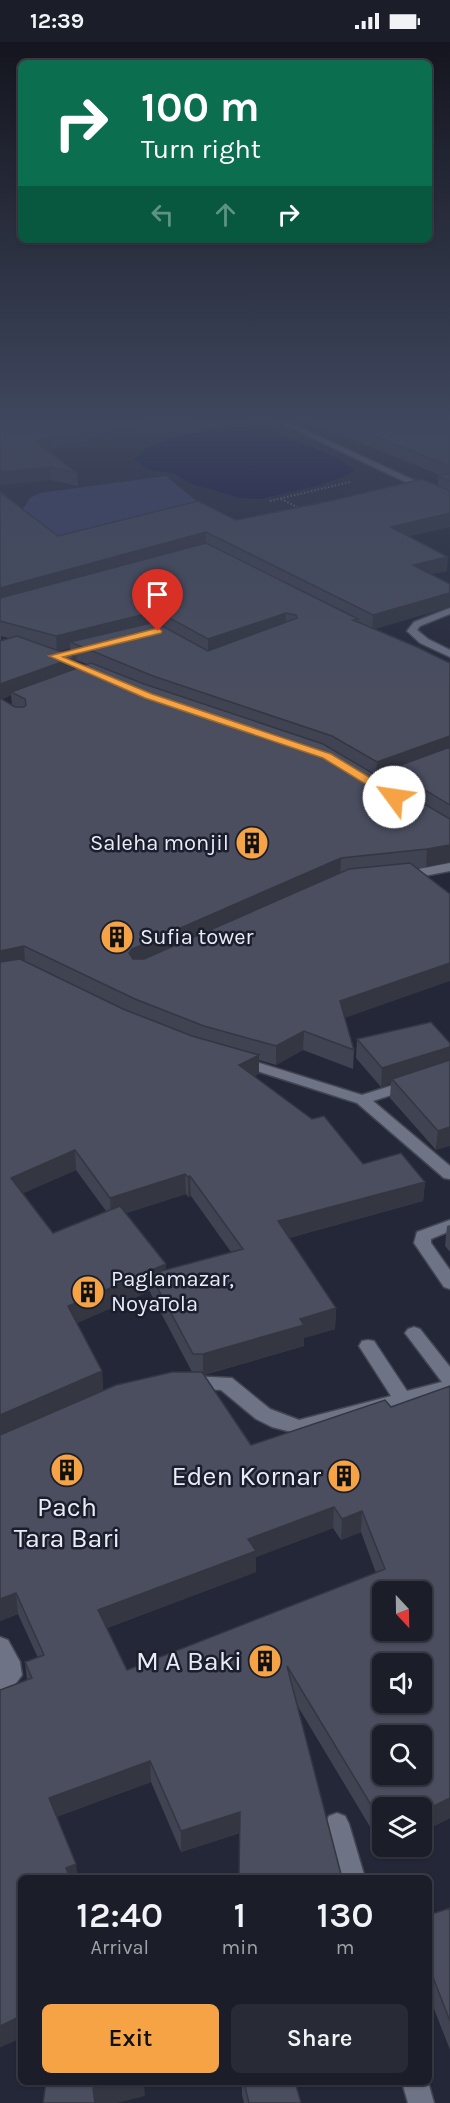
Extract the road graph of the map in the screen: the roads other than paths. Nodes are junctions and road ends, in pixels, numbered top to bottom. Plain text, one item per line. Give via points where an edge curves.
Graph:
1 (450, 611) edge
2 (450, 654) edge
3 (450, 867) edge
4 (387, 878) edge
5 (220, 1055) edge
6 (450, 1071) edge
7 (362, 1100) junction
8 (450, 1174) edge
9 (450, 1225) edge
10 (450, 1283) edge
11 (414, 1333) dead end
12 (368, 1346) dead end
13 (450, 1380) edge
14 (172, 1383) edge
15 (450, 1387) edge
16 (403, 1400) junction
17 (0, 1646) edge
18 (0, 1687) edge
19 (337, 1824) dead end
20 (352, 1875) edge
21 (416, 2085) edge
22 (421, 2103) edge

1 - 2 street via 417,624 412,631
3 - 4 street
5 - 7 street
6 - 7 street
7 - 8 street
9 - 10 street via 423,1236 422,1243
11 - 13 street
12 - 16 street
14 - 16 street via 225,1383 263,1414 299,1426
15 - 16 street
17 - 18 street via 11,1676
19 - 20 street
21 - 22 street

